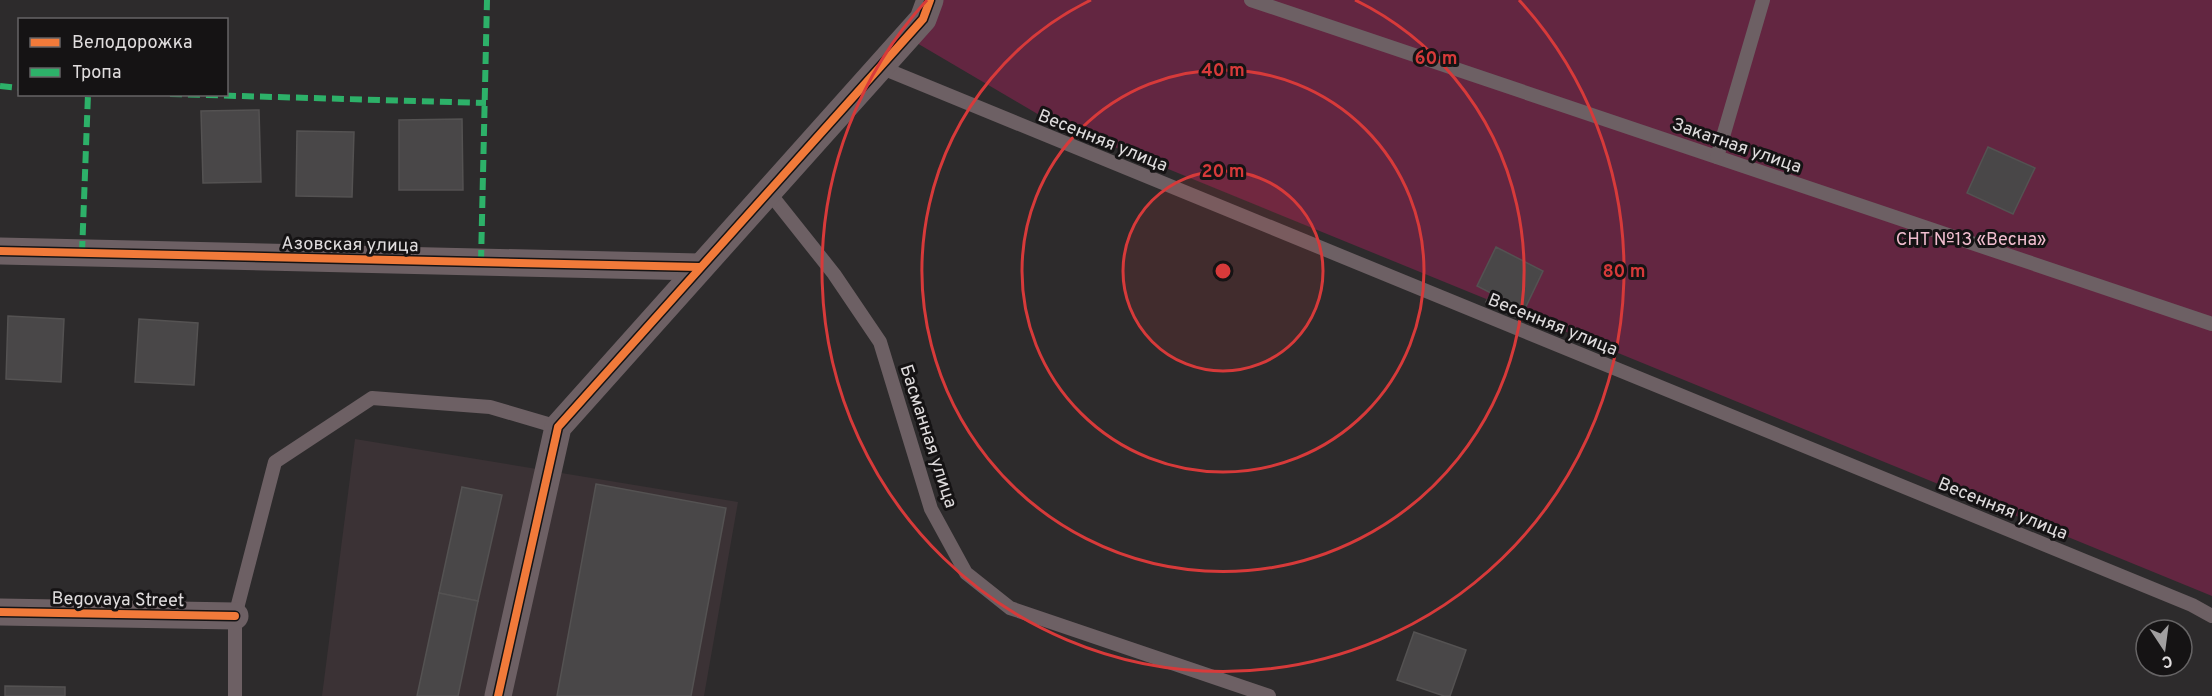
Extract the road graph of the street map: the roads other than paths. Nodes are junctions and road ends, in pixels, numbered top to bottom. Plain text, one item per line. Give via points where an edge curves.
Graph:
1 (930, 0) edge
2 (1251, 0) edge
3 (1763, 0) edge
4 (880, 68) junction
5 (1717, 157) junction
6 (768, 191) junction
7 (0, 251) edge
8 (699, 267) junction
9 (2212, 324) edge
10 (558, 427) junction
11 (0, 612) edge
12 (235, 616) junction
13 (2212, 616) edge
14 (235, 696) edge
15 (498, 696) edge
16 (1269, 696) edge

1 - 4 street via 923,19
2 - 5 lane, Закатная улица
3 - 5 lane
4 - 6 street
4 - 13 lane, Весенняя улица
5 - 9 lane, Закатная улица
6 - 8 street
6 - 16 lane, Басманная улица via 834,274 880,342 931,509 966,573 1010,608
7 - 8 street, Азовская улица
8 - 10 street
10 - 12 lane via 490,407 372,398 275,462
10 - 15 street
11 - 12 street, Begovaya Street
12 - 14 lane

